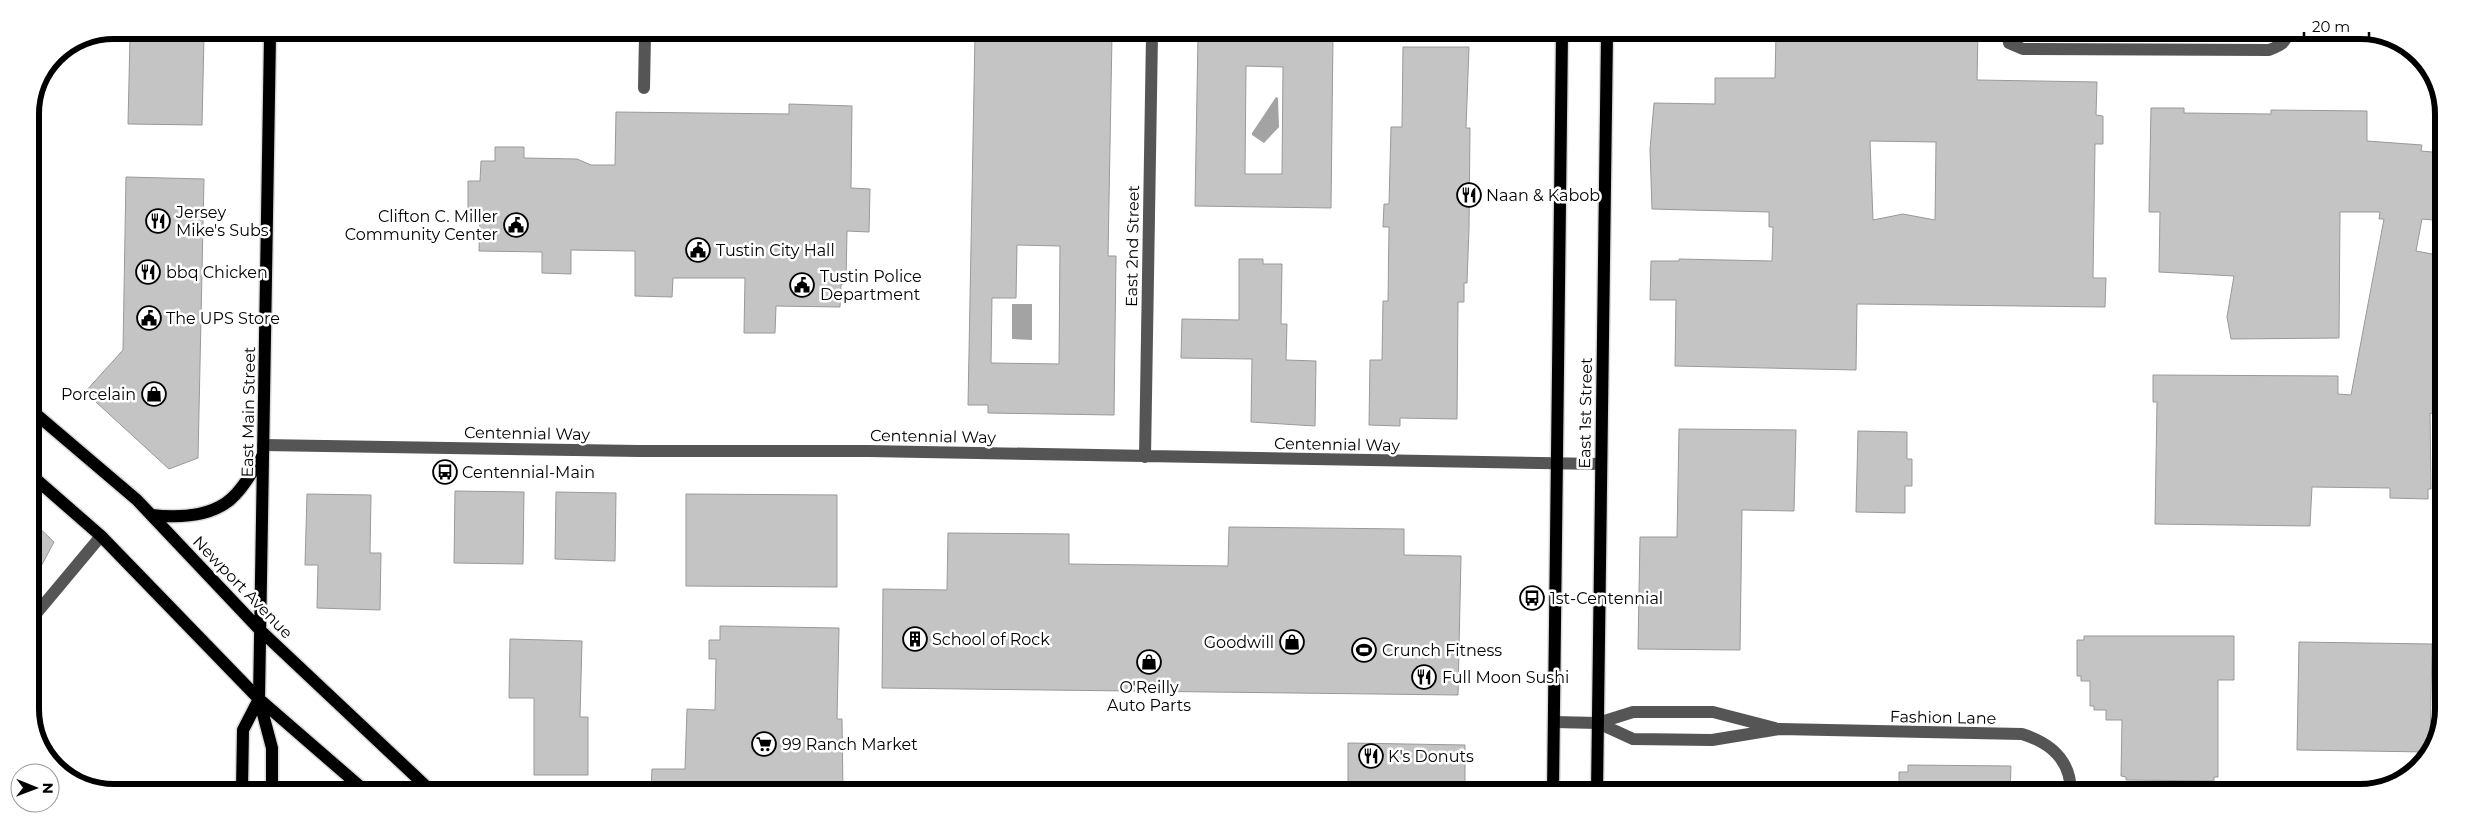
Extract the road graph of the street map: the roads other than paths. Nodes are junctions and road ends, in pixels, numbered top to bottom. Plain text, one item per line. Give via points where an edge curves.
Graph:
1 (270, 39) edge
2 (645, 39) edge
3 (1152, 39) edge
4 (1562, 39) edge
5 (1607, 39) edge
6 (2008, 39) edge
7 (2286, 39) edge
8 (644, 88) dead end
9 (39, 417) edge
10 (263, 450) junction
11 (1145, 457) junction
12 (1556, 463) junction
13 (1601, 464) junction
14 (39, 482) edge
15 (151, 515) junction
16 (101, 536) junction
17 (39, 610) edge
18 (260, 631) junction
19 (259, 699) junction
20 (1554, 722) junction
21 (1598, 723) junction
22 (1780, 729) junction
23 (242, 784) edge
24 (272, 784) edge
25 (357, 784) edge
26 (425, 784) edge
27 (1553, 784) edge
28 (1597, 784) edge
29 (2070, 784) edge

1 - 10 main road, East Main Street
2 - 8 street
3 - 11 street, East 2nd Street
4 - 12 main road, East 1st Street
5 - 13 main road, East 1st Street
6 - 7 street via 2009,43 2023,49 2269,50 2280,46
9 - 15 main road, Newport Avenue
10 - 11 street, Centennial Way via 868,450
10 - 15 main road via 236,495 214,509 176,518
10 - 18 main road, East Main Street
11 - 12 street, Centennial Way
12 - 13 street, Centennial Way
12 - 20 main road, East 1st Street
13 - 21 main road, East 1st Street
14 - 16 main road
15 - 18 main road, Newport Avenue
16 - 17 street
16 - 19 main road
18 - 19 main road, East Main Street
18 - 26 main road, Newport Avenue
19 - 23 main road, East Main Street via 243,730
19 - 24 main road, East Main Street via 272,748
19 - 25 main road
20 - 21 street, Fashion Lane
20 - 27 main road, East 1st Street
21 - 22 street, Fashion Lane via 1633,712 1713,712
21 - 22 street, Fashion Lane via 1633,738 1712,740
21 - 28 main road, East 1st Street
22 - 29 street, Fashion Lane via 2022,734 2038,740 2061,757

